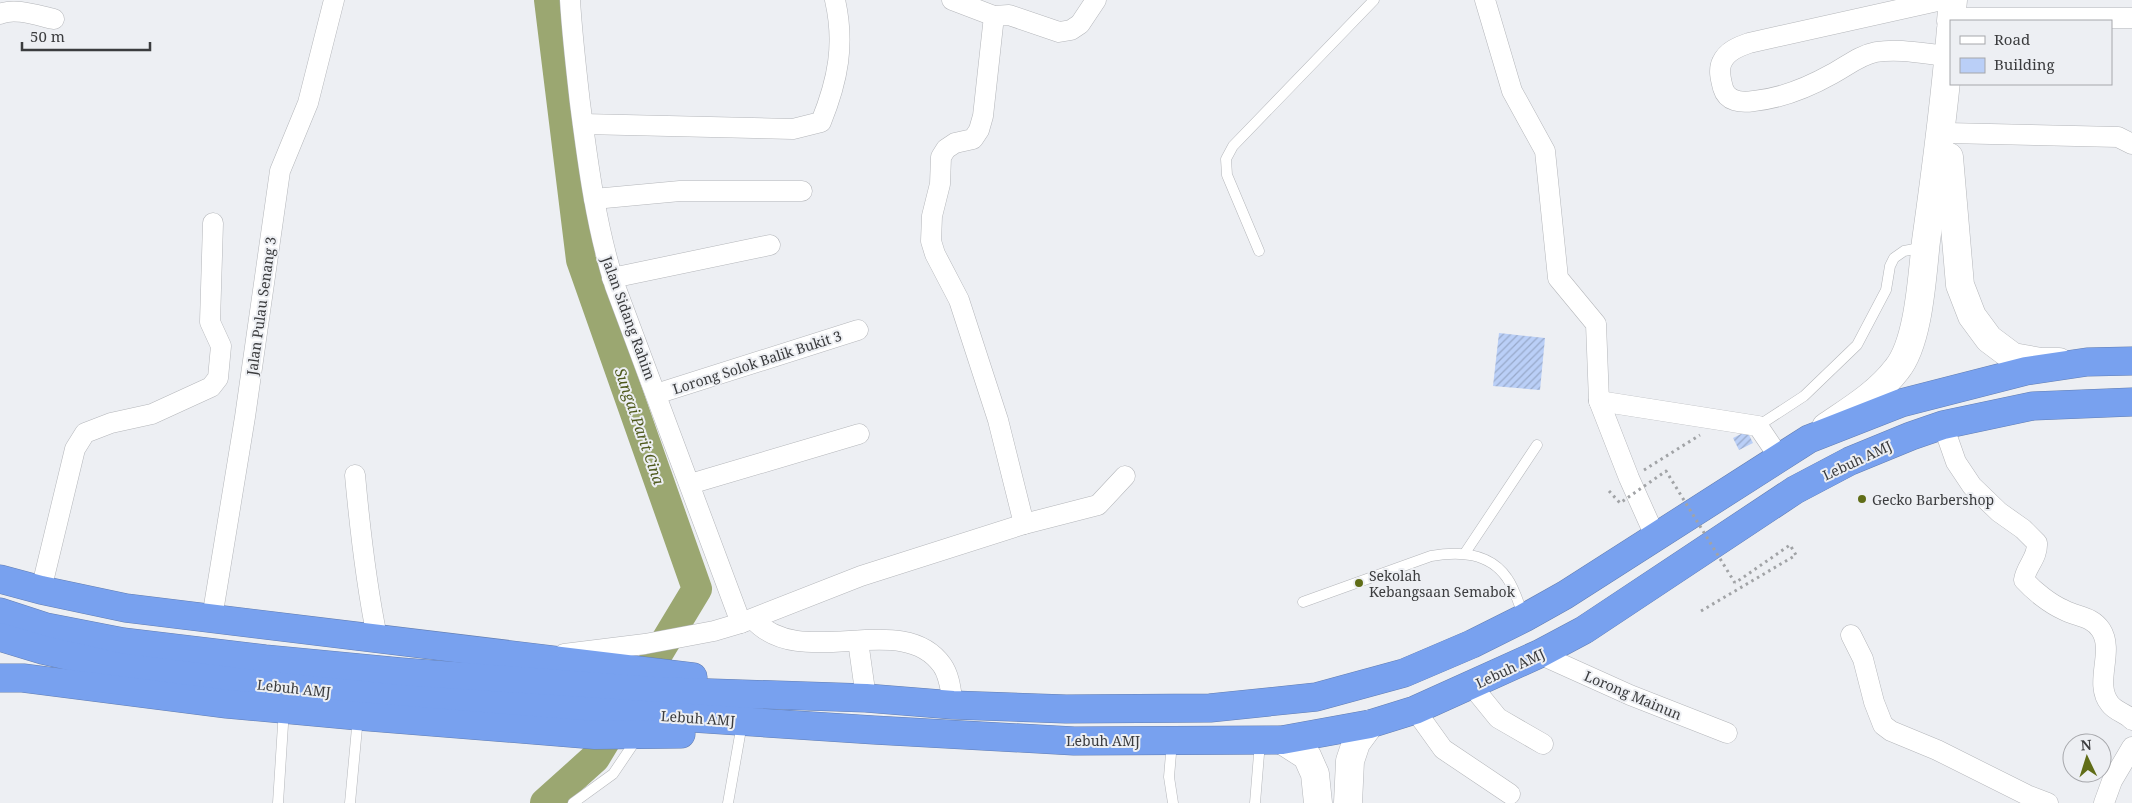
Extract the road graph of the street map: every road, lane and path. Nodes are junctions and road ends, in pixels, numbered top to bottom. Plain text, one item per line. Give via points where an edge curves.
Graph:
1 (334, 0) edge
2 (570, 0) edge
3 (834, 0) edge
4 (952, 0) edge
5 (1096, 0) edge
6 (1374, 0) edge
7 (1485, 0) edge
8 (0, 14) edge
9 (1950, 14) edge
10 (994, 16) junction
11 (2132, 18) edge
12 (54, 19) dead end
13 (1948, 56) junction
14 (1944, 103) junction
15 (583, 124) junction
16 (1947, 133) junction
17 (2132, 144) edge
18 (802, 191) dead end
19 (594, 199) junction
20 (214, 223) dead end
21 (770, 245) dead end
22 (1926, 246) junction
23 (1260, 250) dead end
24 (612, 278) junction
25 (858, 330) dead end
26 (2132, 361) edge
27 (2087, 362) junction
28 (656, 394) junction
29 (1599, 401) junction
30 (2132, 402) edge
31 (1943, 425) junction
32 (1758, 426) junction
33 (1708, 430) dead end
34 (859, 434) dead end
35 (1809, 439) junction
36 (1537, 445) dead end
37 (1779, 457) junction
38 (355, 475) dead end
39 (1125, 476) dead end
40 (1630, 478) junction
41 (690, 484) junction
42 (1024, 524) junction
43 (1655, 536) junction
44 (1465, 553) junction
45 (0, 579) edge
46 (41, 590) junction
47 (1302, 602) dead end
48 (1702, 611) dead end
49 (0, 612) edge
50 (212, 618) junction
51 (1524, 618) junction
52 (747, 621) junction
53 (1851, 635) dead end
54 (0, 637) edge
55 (377, 637) junction
56 (858, 641) junction
57 (1539, 654) junction
58 (540, 657) junction
59 (0, 661) edge
60 (0, 678) edge
61 (627, 678) junction
62 (1472, 686) junction
63 (114, 688) junction
64 (866, 698) junction
65 (953, 705) junction
66 (284, 709) junction
67 (1415, 710) junction
68 (358, 716) junction
69 (2132, 720) edge
70 (599, 723) junction
71 (1370, 724) junction
72 (633, 728) junction
73 (874, 730) junction
74 (1727, 733) dead end
75 (740, 735) junction
76 (1271, 740) junction
77 (1172, 741) junction
78 (1543, 744) dead end
79 (2132, 747) edge
80 (1510, 794) dead end
81 (278, 803) edge
82 (350, 803) edge
83 (573, 803) edge
84 (728, 803) edge
85 (1173, 803) edge
86 (1255, 803) edge
87 (1318, 803) edge
88 (1348, 803) edge
89 (2048, 803) edge
90 (2104, 803) edge

1 - 50 street, Jalan Pulau Senang 3 via 308,103 280,171
2 - 15 street, Jalan Sidang Rahim
3 - 15 street via 839,20 840,53 821,122 793,129
4 - 10 street
5 - 10 street via 1080,24 1059,32 1009,14
6 - 23 lane via 1233,146 1226,159 1227,176
7 - 29 street via 1512,91 1545,151 1558,278 1596,324
8 - 12 street via 21,13
9 - 11 street
9 - 13 street
9 - 13 street via 1749,43 1724,56 1720,78 1724,93 1742,103 1780,98 1875,52 1894,50
10 - 42 street via 979,130 973,139 956,143 941,157 940,184 930,229 935,254 959,300 998,420
13 - 14 street
14 - 16 street
14 - 22 street
15 - 19 street, Jalan Sidang Rahim
16 - 17 street via 2118,137
16 - 27 street via 1960,285 1972,316 1989,339 2013,357 2041,362
18 - 19 street via 699,190
19 - 24 street, Jalan Sidang Rahim
20 - 46 street via 210,322 222,346 218,378 211,387 152,414 111,423 85,433 75,449
21 - 24 street
22 - 32 lane via 1904,250 1894,258 1886,290 1857,345 1804,396
22 - 35 street via 1911,342 1898,369 1874,393
24 - 28 street, Jalan Sidang Rahim
25 - 28 street, Lorong Solok Balik Bukit 3
26 - 27 highway
27 - 35 highway via 2026,371 1901,403
28 - 41 street, Jalan Sidang Rahim
29 - 32 street
29 - 40 street
30 - 31 highway, Lebuh AMJ via 2033,406
31 - 57 highway, Lebuh AMJ via 1850,461 1795,490 1584,630
31 - 69 street via 1956,462 1972,486 2037,543 2037,552 2025,571 2024,580 2063,610 2095,622 2101,630 2106,651 2104,692 2109,704
32 - 37 street
33 - 40 path
34 - 41 street
35 - 37 highway
36 - 44 lane
37 - 43 highway
38 - 55 street via 360,539
39 - 42 street via 1098,506
40 - 43 street
40 - 48 path, bridge via 1609,491 1620,502 1666,471 1735,583 1790,545 1796,555
41 - 52 street, Jalan Sidang Rahim
42 - 52 street via 861,576
43 - 51 highway
44 - 47 lane via 1431,556
44 - 51 lane via 1498,566 1508,580
45 - 46 highway
46 - 50 highway via 126,608
49 - 61 highway, Lebuh AMJ via 46,627 122,642 265,659 402,672
50 - 55 highway
51 - 65 highway via 1404,673 1316,697 1210,708 1066,709
52 - 56 street via 772,635 790,640
52 - 58 street via 645,644
53 - 89 street via 1863,659 1883,725
54 - 70 highway, Lebuh AMJ via 118,667
55 - 58 highway
56 - 64 street
56 - 65 street via 913,644 931,652 943,666
57 - 62 highway, Lebuh AMJ
57 - 74 street, Lorong Mainun via 1630,695
58 - 61 highway
59 - 63 highway
60 - 63 highway
61 - 64 highway
62 - 67 highway, Lebuh AMJ
62 - 78 street via 1498,718
63 - 66 highway
64 - 65 highway
66 - 68 highway
66 - 81 lane
67 - 71 highway, Lebuh AMJ
67 - 80 street via 1443,749
68 - 70 highway
68 - 82 lane
70 - 72 highway, Lebuh AMJ
71 - 76 highway, Lebuh AMJ
71 - 88 street via 1356,743 1350,761
72 - 73 highway, Lebuh AMJ
72 - 75 highway
72 - 83 lane via 613,774
73 - 75 highway
73 - 77 highway, Lebuh AMJ via 1074,741
75 - 84 lane
76 - 77 highway, Lebuh AMJ
76 - 86 lane
76 - 87 street via 1307,756 1315,774
77 - 85 lane via 1169,777
79 - 90 street via 2112,781

